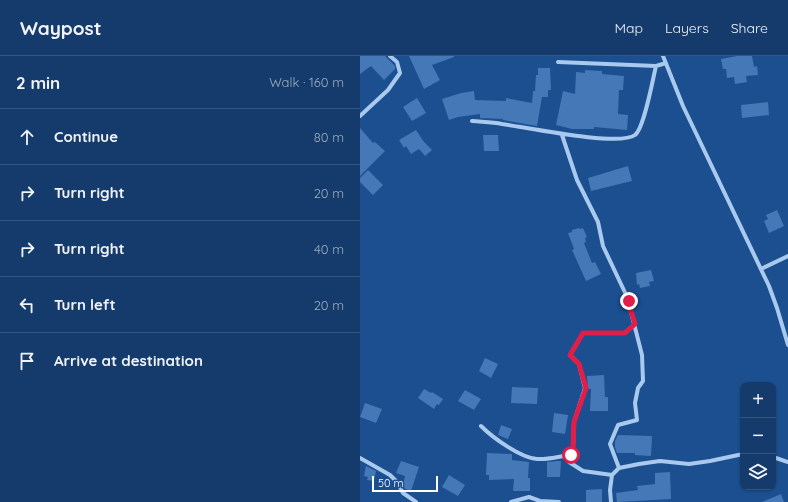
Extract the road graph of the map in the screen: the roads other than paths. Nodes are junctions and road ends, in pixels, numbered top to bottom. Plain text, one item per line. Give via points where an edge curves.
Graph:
1 (390, 56) edge
2 (663, 56) edge
3 (558, 62) dead end
4 (666, 63) junction
5 (656, 66) junction
6 (360, 116) edge
7 (472, 121) dead end
8 (562, 135) junction
9 (788, 256) edge
10 (761, 269) junction
11 (635, 324) junction
12 (788, 345) edge
13 (481, 426) dead end
14 (571, 455) junction
15 (740, 455) edge
16 (360, 458) edge
17 (776, 458) edge
18 (788, 462) edge
19 (619, 468) junction
20 (612, 475) junction
21 (416, 502) edge
22 (510, 502) edge
23 (559, 502) edge
24 (611, 502) edge

1 - 6 street via 397,62 400,73 388,90
2 - 4 street
3 - 5 street
4 - 5 street
4 - 10 street via 683,106
5 - 8 street via 644,117 636,134 629,138
7 - 8 street
8 - 11 street via 577,180 598,222 603,246 629,301
9 - 10 street
10 - 12 street via 777,308
11 - 14 street via 625,333 583,333 570,355 579,364 586,388 574,422
11 - 19 street via 642,355 642,382 635,403 637,420 618,425 610,444
13 - 14 street via 488,434 526,458 538,460
14 - 20 street via 569,462 583,471
15 - 19 street via 689,464 660,461
16 - 21 street via 390,475 404,493
17 - 18 street
19 - 20 street
20 - 24 street
22 - 23 street via 529,497 540,501

